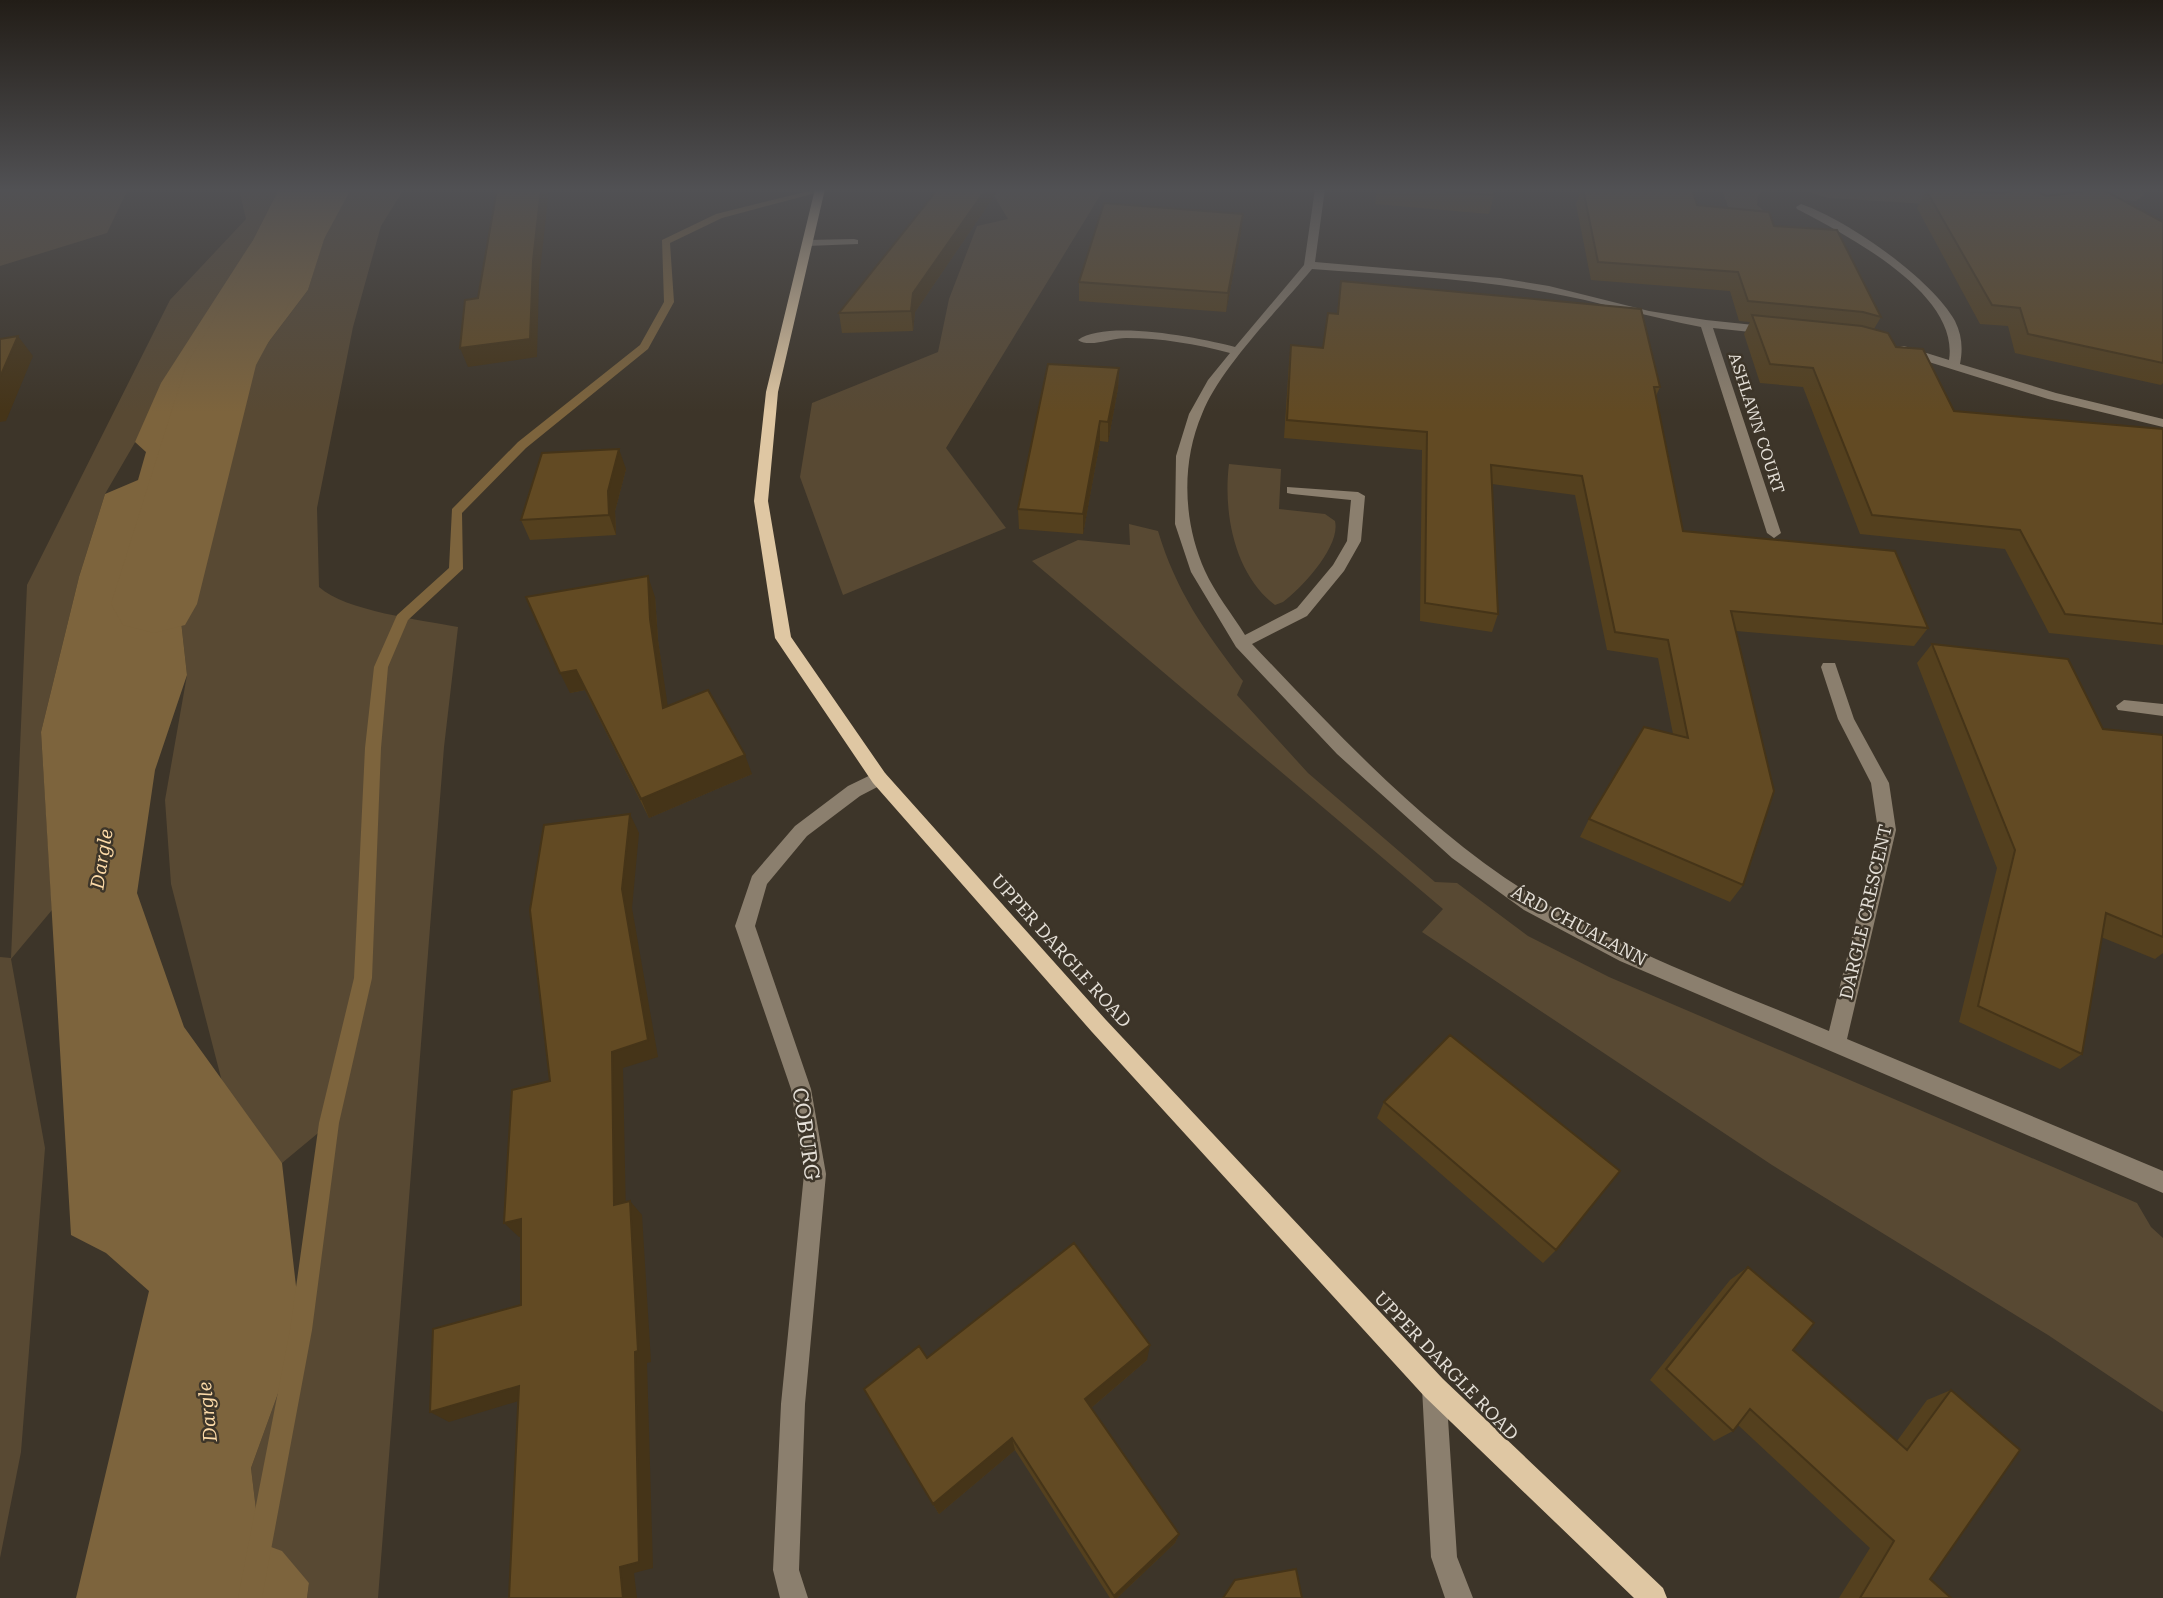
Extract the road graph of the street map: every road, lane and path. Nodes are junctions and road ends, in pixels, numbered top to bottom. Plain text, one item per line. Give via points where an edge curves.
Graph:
1 (802, 264) edge
2 (1894, 264) edge
3 (1309, 265) joint
4 (1706, 324) junction
5 (1786, 332) edge
6 (1084, 340) dead end
7 (1889, 347) edge
8 (1237, 351) junction
9 (1954, 364) junction
10 (2163, 423) edge
11 (1292, 490) dead end
12 (1774, 533) dead end
13 (1242, 643) junction
14 (1829, 667) dead end
15 (2124, 706) dead end
16 (2163, 710) edge
17 (879, 778) junction
18 (1836, 1044) junction
19 (2163, 1182) edge
20 (1433, 1388) junction
21 (794, 1598) edge
22 (1460, 1598) edge
23 (1653, 1598) edge

1 - 17 main road, UPPER DARGLE ROAD via 772,392 761,501 783,638
2 - 9 street via 1928,295 1951,326 1956,344
3 - 4 street, ASHLAWN COURT via 1500,281
3 - 8 street, ÁRD CHUALANN
4 - 5 street, ASHLAWN COURT
4 - 12 street, ASHLAWN COURT
6 - 8 street via 1124,334 1194,340
7 - 9 street
8 - 13 street, ÁRD CHUALANN via 1213,380 1195,414 1181,471 1182,524 1198,572
9 - 10 street via 2040,393
11 - 13 street via 1358,496 1354,541 1339,568 1302,612
13 - 18 street, ÁRD CHUALANN via 1362,767 1458,853 1531,904 1627,955
14 - 18 street, DARGLE CRESCENT via 1846,719 1878,773 1888,808 1887,830
15 - 16 street
17 - 20 main road, UPPER DARGLE ROAD via 1099,1026
17 - 21 street, COBURG via 801,831 759,881 745,926 801,1089 815,1174 793,1418 786,1570
18 - 19 street, ÁRD CHUALANN
20 - 22 street via 1444,1557
20 - 23 main road, UPPER DARGLE ROAD

